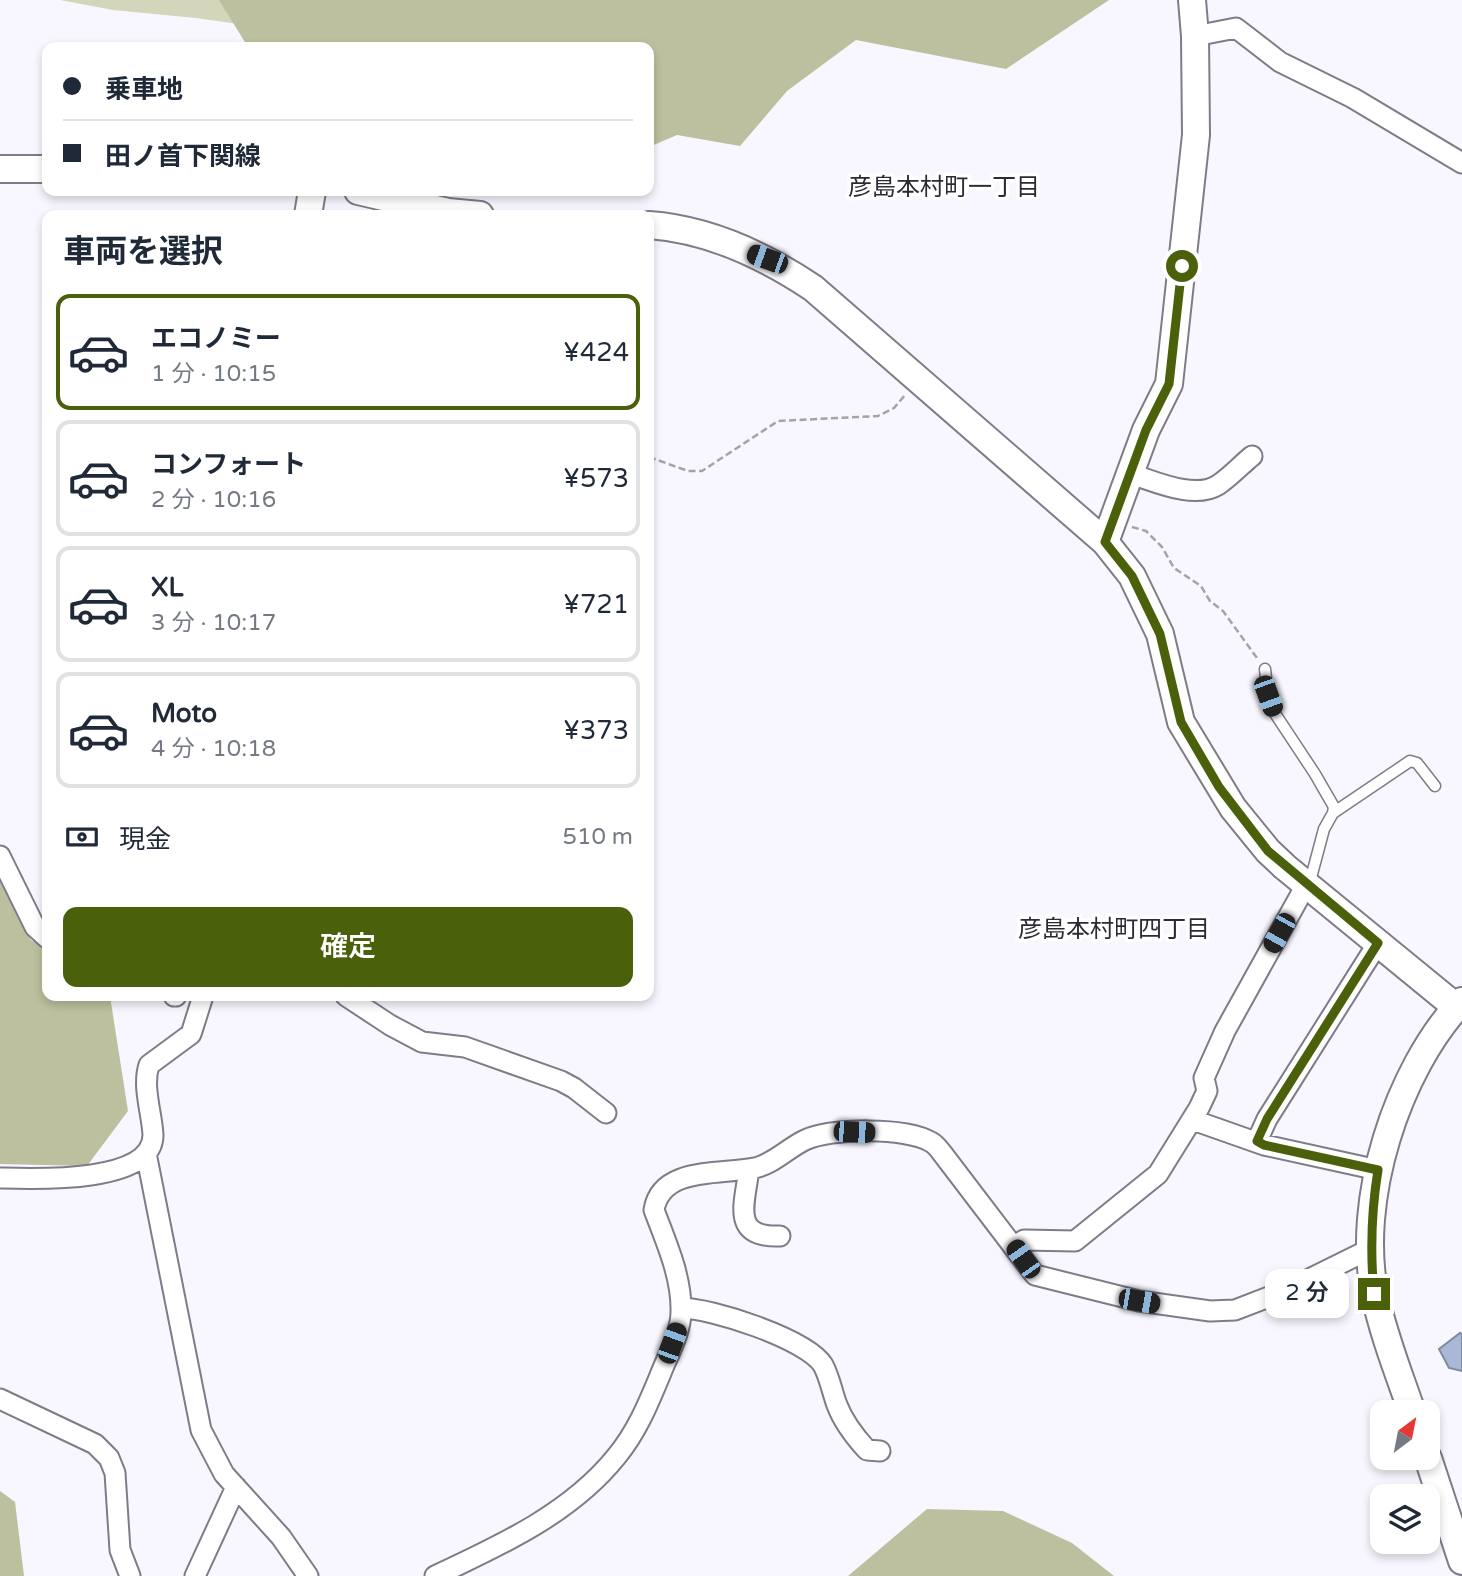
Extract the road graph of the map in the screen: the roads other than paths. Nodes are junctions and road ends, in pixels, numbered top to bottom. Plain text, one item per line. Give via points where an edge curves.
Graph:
1 (1192, 0) edge
2 (1195, 36) junction
3 (1462, 163) edge
4 (0, 169) edge
5 (42, 169) edge
6 (379, 196) edge
7 (439, 210) edge
8 (654, 226) edge
9 (1252, 456) dead end
10 (1131, 474) junction
11 (1116, 537) junction
12 (1265, 669) road end
13 (1435, 786) dead end
14 (1333, 813) junction
15 (0, 856) edge
16 (1306, 885) junction
17 (42, 933) edge
18 (1378, 943) junction
19 (202, 1001) edge
20 (354, 1001) edge
21 (1460, 1006) edge
22 (606, 1113) dead end
23 (1193, 1120) junction
24 (1257, 1141) junction
25 (146, 1153) junction
26 (749, 1169) junction
27 (1378, 1170) junction
28 (0, 1178) edge
29 (780, 1236) dead end
30 (1014, 1247) junction
31 (1370, 1249) junction
32 (681, 1308) junction
33 (0, 1399) edge
34 (1408, 1400) edge
35 (880, 1451) dead end
36 (1432, 1470) edge
37 (236, 1487) junction
38 (1462, 1561) edge
39 (130, 1576) edge
40 (195, 1576) edge
41 (308, 1576) edge
42 (435, 1576) edge

1 - 2 street
2 - 3 street via 1236,28 1280,62 1353,98
2 - 10 street via 1196,135 1175,347 1169,384
4 - 5 street
6 - 7 street
8 - 11 street via 688,230 767,259 813,288 919,380
9 - 10 street via 1216,486 1205,489 1167,485
10 - 11 street via 1125,482
11 - 16 street via 1160,634 1177,713 1187,733 1233,807 1268,851
12 - 14 lane via 1274,712 1315,774
13 - 14 lane via 1417,763 1410,761
14 - 16 lane
15 - 17 street
16 - 18 street
16 - 23 street via 1225,1031 1204,1078 1207,1091
18 - 21 street
18 - 24 street
19 - 25 street via 191,1034 149,1065 153,1136
20 - 22 street via 422,1041 465,1047 561,1081
21 - 27 street via 1402,1093
23 - 24 street
23 - 30 street via 1158,1174 1083,1235 1069,1242 1024,1240
24 - 27 street
25 - 28 street via 133,1164 68,1178
25 - 37 street via 195,1412 214,1460
26 - 29 street via 743,1219 761,1235
26 - 30 street via 813,1137 854,1132 924,1139 942,1153
26 - 32 street via 676,1180 656,1201 654,1210 673,1260
27 - 31 street
30 - 31 street via 1041,1278 1139,1301 1223,1311 1260,1302
31 - 34 street via 1374,1294
32 - 35 street via 752,1325 813,1353 828,1377 840,1413 867,1450
32 - 42 street via 680,1322 648,1405 611,1464 537,1523
33 - 39 street via 95,1444 109,1458 115,1473 120,1550
36 - 38 street
37 - 40 street
37 - 41 street via 281,1537

